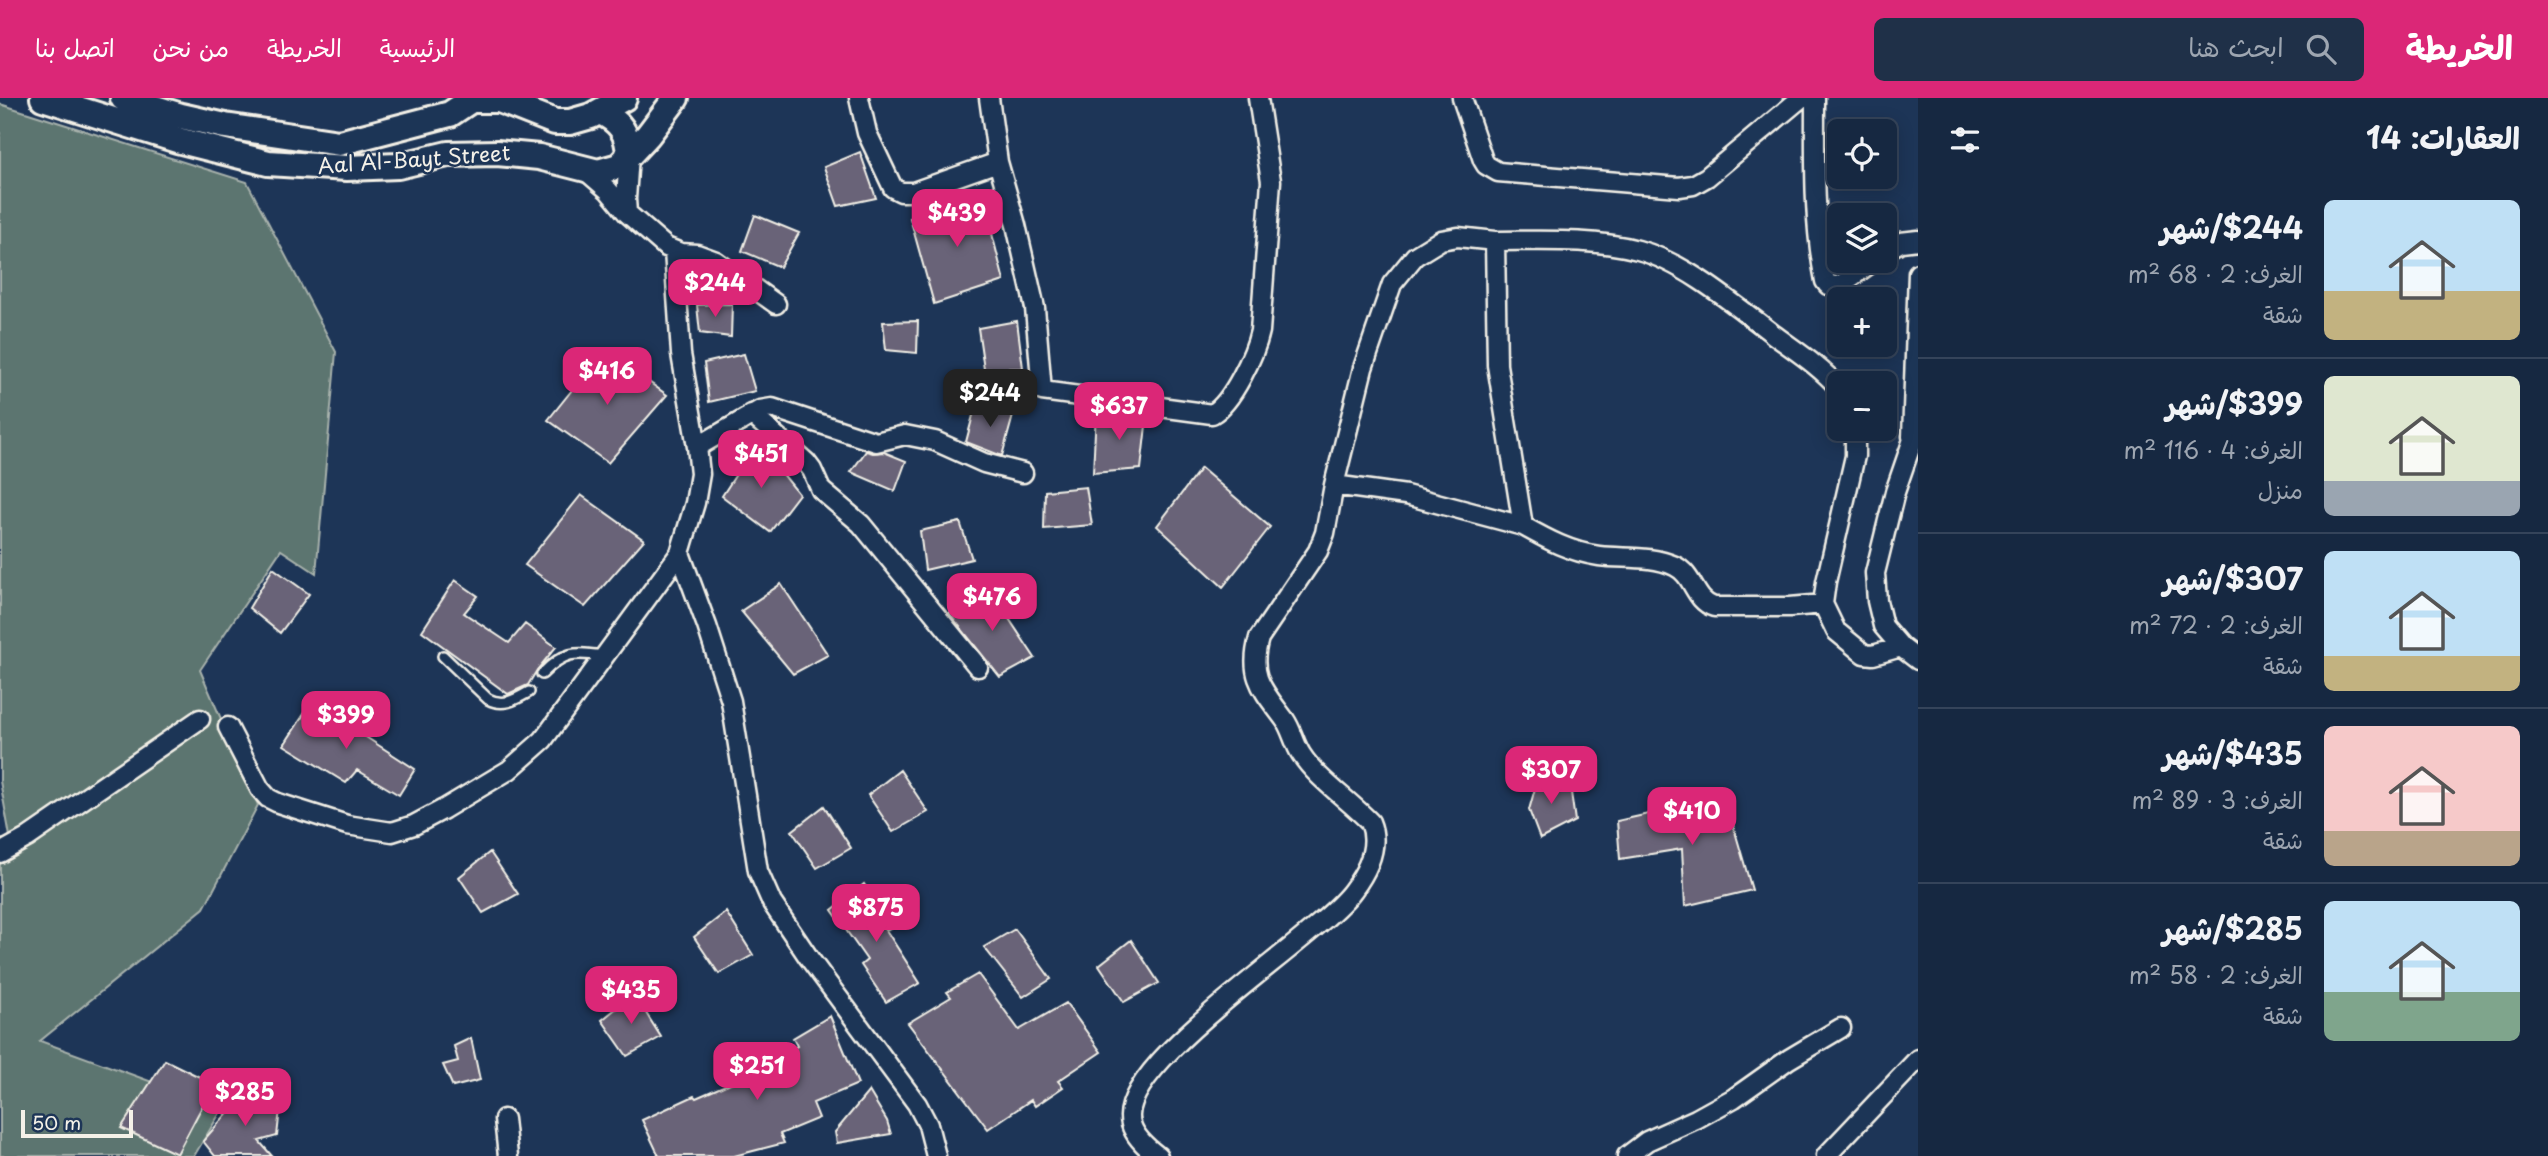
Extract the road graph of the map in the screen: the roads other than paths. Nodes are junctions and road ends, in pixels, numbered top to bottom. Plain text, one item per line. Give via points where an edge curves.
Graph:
1 (43, 98) edge
2 (123, 98) edge
3 (624, 98) edge
4 (676, 98) edge
5 (859, 98) edge
6 (989, 98) edge
7 (1258, 98) edge
8 (1462, 98) edge
9 (1801, 98) edge
10 (1815, 98) edge
11 (498, 99) edge
12 (448, 106) edge
13 (600, 112) junction
14 (480, 153) junction
15 (629, 155) junction
16 (998, 162) junction
17 (585, 170) junction
18 (627, 213) junction
19 (1918, 240) edge
20 (1495, 241) junction
21 (1897, 244) edge
22 (674, 251) junction
23 (1857, 273) edge
24 (1918, 273) edge
25 (776, 304) dead end
26 (1827, 376) edge
27 (751, 414) junction
28 (1915, 433) edge
29 (1855, 441) edge
30 (697, 447) junction
31 (1023, 474) dead end
32 (1334, 485) junction
33 (1523, 526) junction
34 (680, 553) junction
35 (1824, 604) junction
36 (1901, 647) junction
37 (443, 656) dead end
38 (606, 656) junction
39 (1918, 660) edge
40 (978, 667) dead end
41 (542, 674) dead end
42 (528, 692) dead end
43 (200, 719) dead end
44 (228, 727) dead end
45 (0, 853) edge
46 (1841, 1028) dead end
47 (1918, 1059) edge
48 (504, 1119) dead end
49 (508, 1156) edge
50 (936, 1156) edge
51 (1158, 1156) edge
52 (1627, 1156) edge
53 (1826, 1156) edge

1 - 14 street, Aal Al-Bayt Street via 268,163 398,166 448,154
2 - 12 street, Aal Al-Bayt Street via 225,126 340,143
3 - 13 street, Aal Al-Bayt Street
4 - 15 street, Aal Al-Bayt Street
5 - 16 street via 867,133 893,188 901,192 913,192
6 - 16 street
7 - 16 street via 1271,181 1260,331 1248,367 1212,414 1042,391 1032,292
8 - 9 street via 1483,160 1498,172 1679,187 1707,177
10 - 23 street via 1818,232 1825,281 1839,286
11 - 12 street, Aal Al-Bayt Street
11 - 13 street, Aal Al-Bayt Street via 555,122
12 - 14 street via 459,138
13 - 15 street via 623,128
14 - 17 street, Aal Al-Bayt Street via 518,153
15 - 17 street, Aal Al-Bayt Street via 610,170
15 - 18 street
17 - 18 street
18 - 22 street
19 - 21 street
20 - 26 street via 1585,243 1635,249 1666,260
20 - 32 street via 1441,240 1415,256 1392,284 1363,368
20 - 33 street via 1497,365
22 - 25 street via 716,261
22 - 30 street via 681,354
24 - 28 street
27 - 30 street
27 - 31 street via 772,408 876,442 905,435 935,441
27 - 40 street via 806,462 821,490 861,524
28 - 36 street via 1875,573 1884,626
29 - 35 street
30 - 34 street via 699,486
32 - 33 street via 1406,495
32 - 51 street via 1318,551 1259,638 1256,674 1311,767 1370,822 1373,852 1352,892 1195,1027 1141,1086 1130,1122
33 - 35 street via 1565,549 1674,565 1687,574 1703,602 1714,607
34 - 38 street
34 - 50 street via 732,701 762,883 809,958 917,1104
35 - 36 street via 1836,631 1864,654
36 - 39 street
37 - 42 lane via 496,703
38 - 41 lane via 576,653 554,662
38 - 44 street via 522,761 444,809 392,832 347,825 268,798
43 - 45 street
46 - 52 street via 1734,1098 1647,1141
47 - 53 street
48 - 49 street

